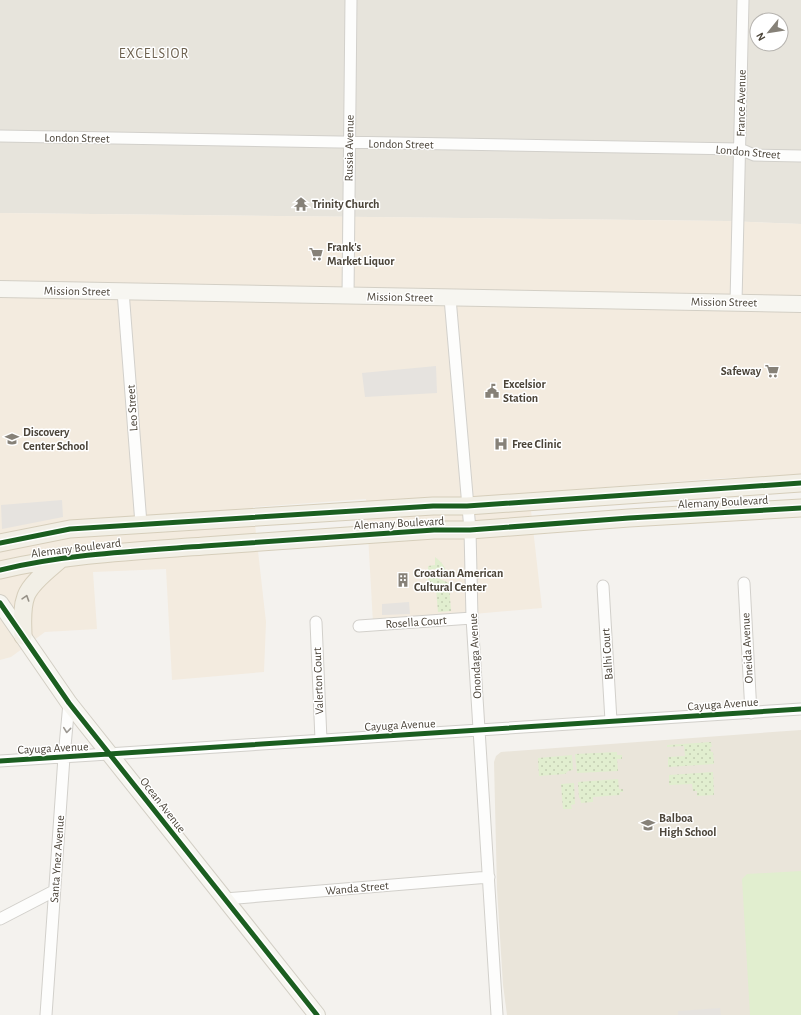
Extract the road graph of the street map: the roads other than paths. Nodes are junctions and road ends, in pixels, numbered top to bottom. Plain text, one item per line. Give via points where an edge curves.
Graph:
1 (351, 0) edge
2 (743, 0) edge
3 (0, 136) edge
4 (349, 143) junction
5 (740, 149) junction
6 (801, 156) edge
7 (0, 289) edge
8 (124, 291) junction
9 (348, 296) junction
10 (450, 298) junction
11 (736, 302) junction
12 (801, 304) edge
13 (801, 483) edge
14 (467, 506) junction
15 (801, 508) edge
16 (141, 524) junction
17 (470, 530) junction
18 (0, 543) edge
19 (62, 558) junction
20 (0, 570) edge
21 (744, 583) dead end
22 (602, 586) dead end
23 (0, 603) edge
24 (472, 618) junction
25 (316, 622) dead end
26 (359, 626) dead end
27 (23, 636) junction
28 (70, 703) junction
29 (801, 709) edge
30 (751, 712) junction
31 (612, 721) junction
32 (480, 730) junction
33 (321, 740) junction
34 (111, 755) junction
35 (64, 757) junction
36 (0, 761) edge
37 (489, 877) junction
38 (54, 891) junction
39 (225, 899) junction
40 (0, 919) edge
41 (46, 1015) edge
42 (317, 1015) edge
43 (497, 1015) edge

1 - 4 street, Russia Avenue
2 - 5 street, France Avenue
3 - 4 street, London Street
4 - 5 street, London Street
4 - 9 street, Russia Avenue
5 - 6 street, London Street via 754,155
5 - 11 street, France Avenue
7 - 8 main road, Mission Street
8 - 9 main road, Mission Street
8 - 16 street, Leo Street
9 - 10 main road, Mission Street
10 - 11 main road, Mission Street
10 - 14 street, Onondaga Avenue
11 - 12 main road, Mission Street
13 - 14 main road, Alemany Boulevard
14 - 16 main road, Alemany Boulevard
14 - 17 street, Onondaga Avenue
15 - 17 main road, Alemany Boulevard
16 - 18 main road, Alemany Boulevard via 70,529
17 - 19 main road, Alemany Boulevard via 434,530
17 - 24 street, Onondaga Avenue
19 - 20 main road, Alemany Boulevard
27 -> 19 main road via 26,596 31,586
21 - 30 street, Oneida Avenue
22 - 31 street, Balhi Court
23 - 27 main road, Ocean Avenue
24 - 26 street, Rosella Court
24 - 32 street, Onondaga Avenue
25 - 33 street, Valerton Court
27 - 28 main road, Ocean Avenue
28 - 34 main road, Ocean Avenue
28 -> 35 street, Santa Ynez Avenue
29 - 30 street, Cayuga Avenue
30 - 31 street, Cayuga Avenue
31 - 32 street, Cayuga Avenue
32 - 33 street, Cayuga Avenue
32 - 37 street, Onondaga Avenue
33 - 34 street, Cayuga Avenue
34 - 35 street, Cayuga Avenue
34 - 39 main road, Ocean Avenue
35 - 36 street, Cayuga Avenue
35 - 38 street, Santa Ynez Avenue
37 - 39 street, Wanda Street
37 - 43 street, Onondaga Avenue
38 - 40 street
38 - 41 street, Santa Ynez Avenue
39 - 42 main road, Ocean Avenue

